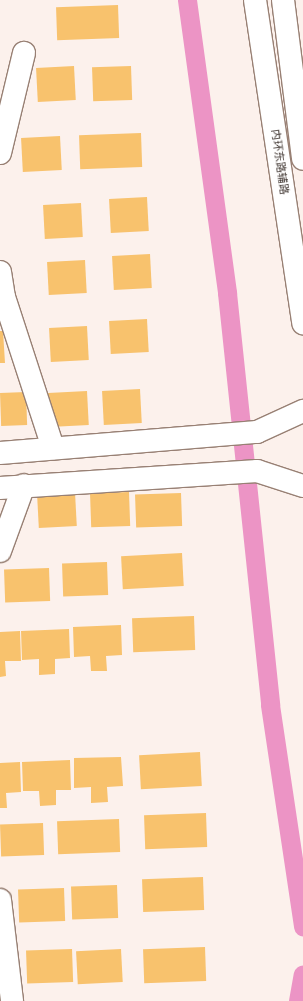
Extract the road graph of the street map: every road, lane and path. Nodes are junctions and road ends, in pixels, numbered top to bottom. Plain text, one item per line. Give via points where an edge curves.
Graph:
1 (255, 0) edge
2 (283, 0) edge
3 (24, 53) dead end
4 (0, 153) edge
5 (303, 158) edge
6 (0, 272) edge
7 (303, 324) edge
8 (303, 411) edge
9 (53, 448) junction
10 (0, 453) edge
11 (24, 486) junction
12 (303, 486) edge
13 (0, 488) edge
14 (0, 551) edge
15 (0, 900) edge
16 (12, 1001) edge

1 - 7 main road, 内环东路辅路
2 - 5 main road
3 - 4 main road
6 - 9 main road via 4,297
8 - 9 main road via 257,432
9 - 10 main road
11 - 12 main road via 257,471
11 - 13 main road
11 - 14 main road
15 - 16 main road

